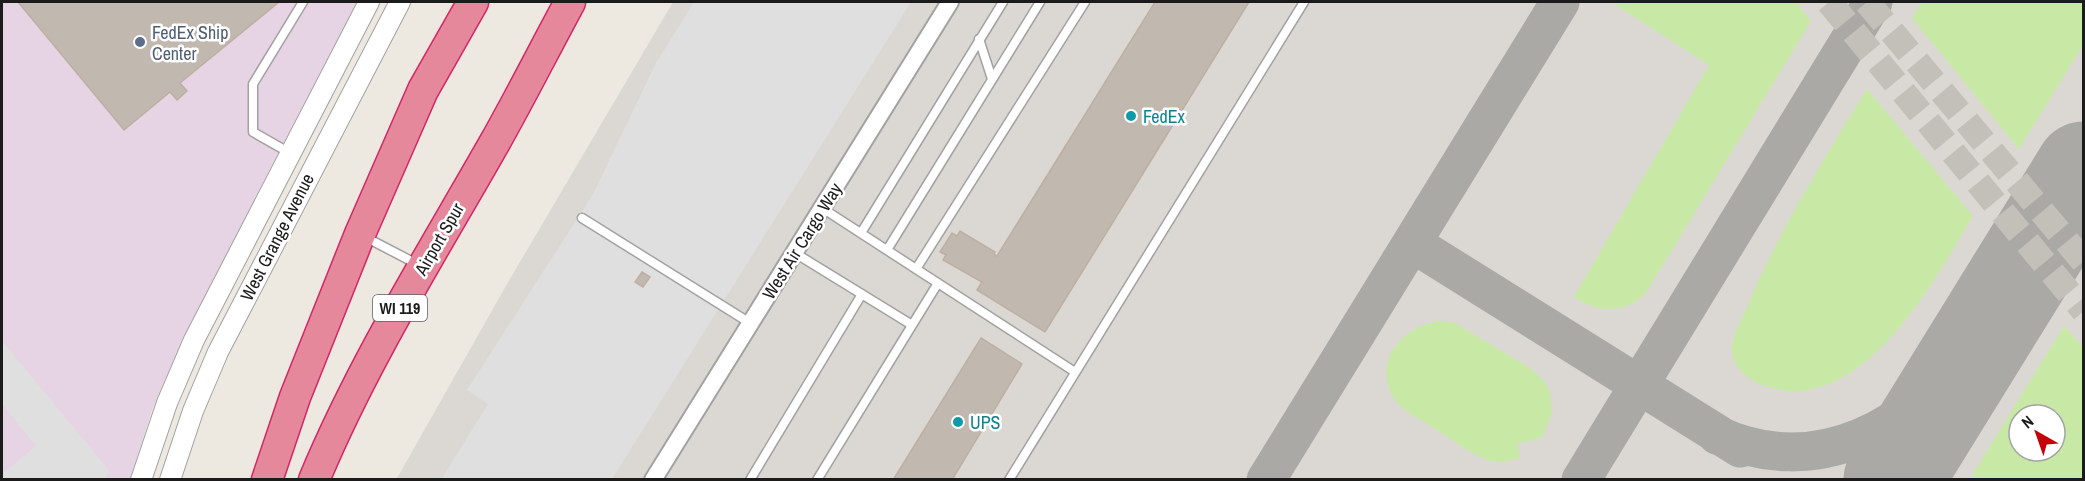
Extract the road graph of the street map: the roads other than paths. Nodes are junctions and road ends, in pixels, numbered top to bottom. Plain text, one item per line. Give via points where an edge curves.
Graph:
1 (303, 2) edge
2 (369, 2) edge
3 (400, 2) edge
4 (461, 2) edge
5 (473, 2) edge
6 (570, 2) edge
7 (592, 2) edge
8 (950, 2) edge
9 (1002, 2) edge
10 (1040, 2) edge
11 (1085, 2) edge
12 (1304, 2) edge
13 (979, 39) junction
14 (992, 79) junction
15 (423, 90) junction
16 (495, 142) junction
17 (291, 153) junction
18 (822, 208) junction
19 (582, 219) dead end
20 (861, 233) junction
21 (360, 234) junction
22 (886, 250) junction
23 (795, 253) junction
24 (423, 267) junction
25 (915, 269) junction
26 (938, 283) junction
27 (221, 286) junction
28 (862, 294) junction
29 (246, 299) junction
30 (750, 323) junction
31 (912, 325) junction
32 (1075, 372) junction
33 (141, 480) edge
34 (170, 480) edge
35 (267, 480) edge
36 (314, 480) edge
37 (653, 480) edge
38 (750, 480) edge
39 (817, 480) edge
40 (1009, 480) edge

1 - 17 lane via 253,84 253,132
2 - 17 street, West Grange Avenue
3 - 29 street, West Grange Avenue
4 - 15 highway
5 - 15 highway
6 - 16 highway, Airport Spur / WI 119
7 - 16 highway
8 - 18 street, West Air Cargo Way
9 - 13 lane
10 - 14 lane
11 - 25 lane
12 - 32 lane
13 - 14 lane
13 - 20 lane
14 - 22 lane
15 - 21 highway
16 - 24 highway, Airport Spur / WI 119
17 - 27 street, West Grange Avenue
18 - 20 lane
18 - 23 street, West Air Cargo Way
19 - 30 lane
20 - 22 lane
21 - 24 lane
21 - 35 highway via 295,397
22 - 25 lane
23 - 28 lane
23 - 30 street, West Air Cargo Way
24 - 36 highway, Airport Spur / WI 119 via 382,340
25 - 26 lane
26 - 31 lane
26 - 32 lane
27 - 29 street
27 - 33 street, West Grange Avenue via 177,378
28 - 31 lane
28 - 38 lane
29 - 34 street, West Grange Avenue via 193,411
30 - 37 street, West Air Cargo Way
31 - 39 lane
32 - 40 lane

